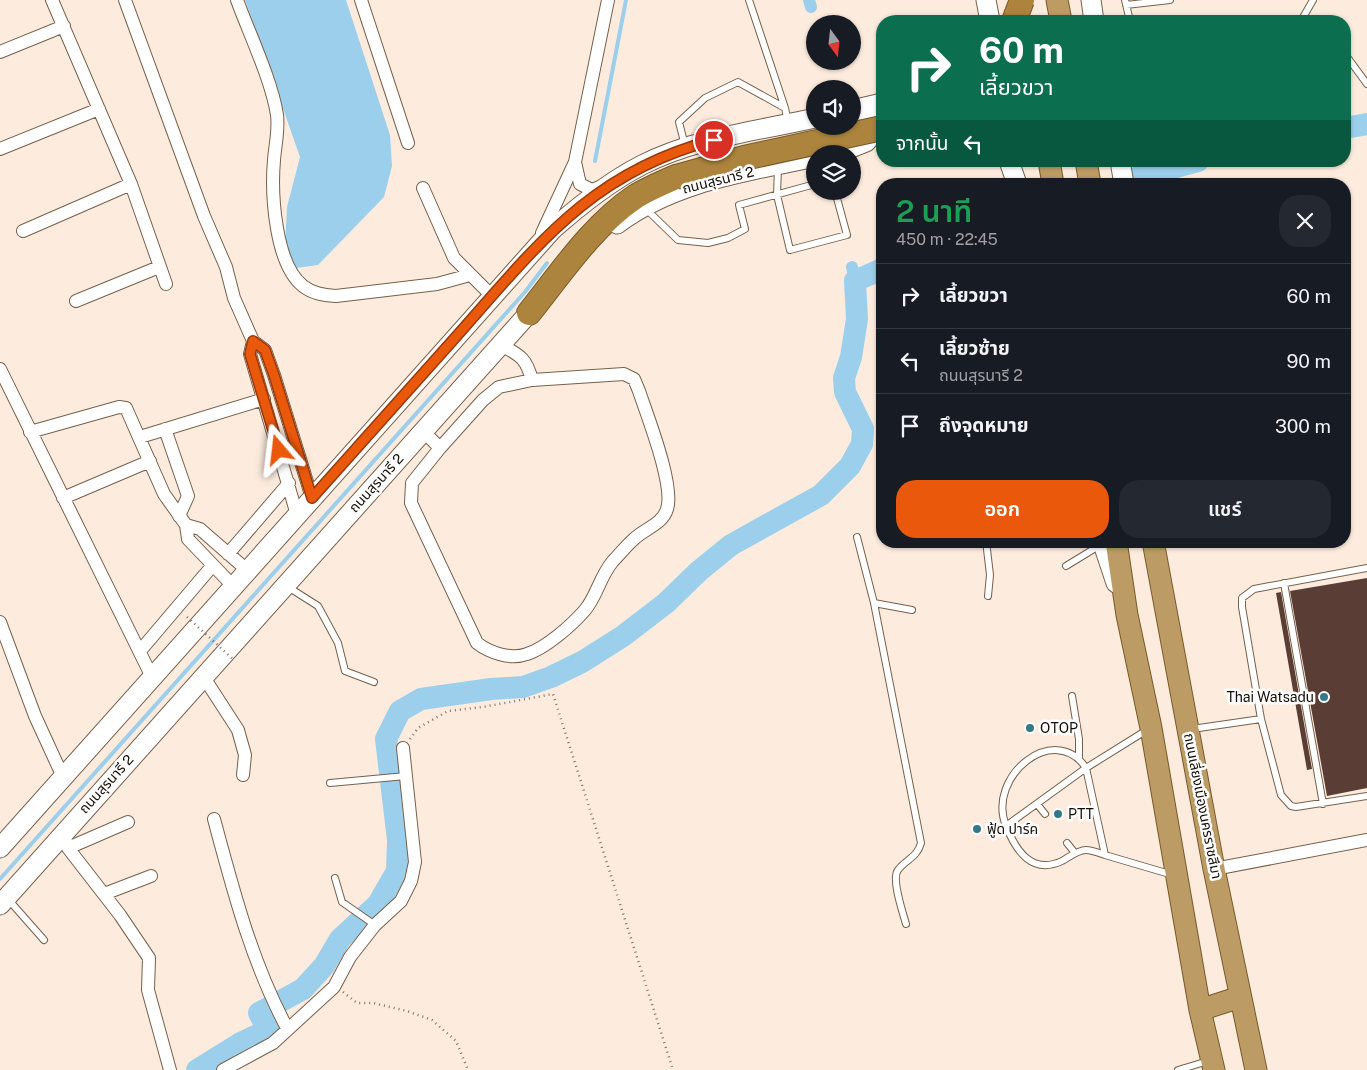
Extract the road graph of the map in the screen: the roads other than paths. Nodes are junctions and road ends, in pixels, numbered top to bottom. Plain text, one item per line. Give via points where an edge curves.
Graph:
1 (52, 0) edge
2 (125, 0) edge
3 (237, 0) edge
4 (361, 0) edge
5 (608, 0) edge
6 (749, 0) edge
7 (984, 0) edge
8 (1021, 0) edge
9 (1057, 0) edge
10 (1090, 0) edge
11 (1170, 0) edge
12 (1313, 0) edge
13 (1126, 2) edge
14 (985, 15) edge
15 (988, 15) edge
16 (1016, 15) edge
17 (1023, 15) edge
18 (1059, 15) edge
19 (1093, 15) edge
20 (1129, 15) edge
21 (1306, 15) edge
22 (64, 26) junction
23 (0, 52) edge
24 (1351, 62) edge
25 (1367, 84) edge
26 (876, 105) edge
27 (98, 109) junction
28 (861, 109) edge
29 (861, 114) edge
30 (787, 116) junction
31 (806, 117) edge
32 (876, 129) edge
33 (408, 143) dead end
34 (876, 144) edge
35 (858, 145) edge
36 (685, 148) junction
37 (861, 148) edge
38 (0, 149) edge
39 (806, 160) edge
40 (575, 162) junction
41 (778, 166) junction
42 (622, 176) junction
43 (131, 184) junction
44 (806, 187) edge
45 (423, 188) dead end
46 (777, 195) junction
47 (837, 200) edge
48 (643, 207) junction
49 (23, 231) dead end
50 (526, 258) junction
51 (160, 267) junction
52 (470, 275) junction
53 (166, 284) dead end
54 (492, 296) junction
55 (76, 301) dead end
56 (529, 313) junction
57 (253, 341) junction
58 (501, 345) junction
59 (0, 369) edge
60 (532, 380) junction
61 (264, 399) junction
62 (165, 429) junction
63 (30, 432) junction
64 (423, 432) junction
65 (140, 437) junction
66 (440, 448) junction
67 (150, 461) junction
68 (289, 483) junction
69 (63, 498) junction
70 (312, 498) junction
71 (297, 516) junction
72 (182, 520) junction
73 (857, 537) dead end
74 (987, 548) edge
75 (1097, 548) edge
76 (1109, 548) edge
77 (1154, 548) edge
78 (1162, 548) edge
79 (228, 554) junction
80 (213, 565) junction
81 (1066, 566) dead end
82 (1367, 568) edge
83 (247, 570) junction
84 (1284, 583) junction
85 (284, 585) junction
86 (233, 586) junction
87 (988, 596) dead end
88 (1164, 601) junction
89 (874, 603) junction
90 (912, 610) dead end
91 (0, 622) edge
92 (140, 651) junction
93 (202, 676) junction
94 (152, 677) junction
95 (374, 682) dead end
96 (1072, 696) dead end
97 (1261, 719) junction
98 (1151, 728) junction
99 (1188, 730) junction
100 (403, 748) road end
101 (1079, 757) junction
102 (1086, 768) junction
103 (243, 775) dead end
104 (402, 776) junction
105 (63, 778) junction
106 (330, 783) dead end
107 (1367, 796) edge
108 (1037, 804) junction
109 (1323, 804) junction
110 (1045, 814) dead end
111 (214, 819) dead end
112 (128, 822) dead end
113 (1006, 826) junction
114 (66, 840) junction
115 (1367, 840) edge
116 (1067, 843) dead end
117 (0, 848) edge
118 (1075, 853) junction
119 (1105, 855) junction
120 (1214, 870) junction
121 (151, 876) dead end
122 (1177, 876) junction
123 (335, 878) dead end
124 (104, 894) junction
125 (3, 901) edge
126 (906, 924) dead end
127 (375, 925) junction
128 (44, 940) dead end
129 (1240, 997) junction
130 (1200, 1010) junction
131 (287, 1028) junction
132 (1213, 1065) edge
133 (170, 1070) edge
134 (223, 1070) edge
135 (1178, 1070) edge
136 (1256, 1070) edge

1 - 22 street
2 - 57 street via 204,216 226,267 234,298
3 - 52 street via 278,116 273,206 284,255 295,278 311,291 336,296 437,284
4 - 33 street
5 - 40 street
6 - 30 lane
7 - 14 main road
7 - 15 main road
8 - 16 highway, bridge
8 - 17 highway
9 - 18 highway
10 - 19 main road
11 - 13 lane
12 - 21 lane
13 - 20 lane
22 - 23 street
22 - 27 street
24 - 25 lane
26 - 28 main road
27 - 38 street
27 - 43 street
29 - 35 main road via 870,119 873,134
30 - 31 main road
30 - 36 main road
30 - 36 lane via 738,82 705,98 680,122
32 - 56 highway, bridge via 744,158 676,177 636,197 612,215 589,239
34 - 37 main road
36 - 42 main road
39 - 41 main road, ถนนสุรนารี 2
40 - 42 street via 578,180 587,189 596,189
40 - 50 street via 548,224
41 - 46 lane
41 - 48 main road, ถนนสุรนารี 2 via 699,183
42 - 50 main road via 572,212
43 - 49 street
43 - 51 street
44 - 46 lane
45 - 52 street via 454,258
46 - 47 lane via 790,250 847,235
46 - 48 lane via 739,205 745,229 708,243 678,240
48 - 56 main road, ถนนสุรนารี 2 via 596,242
50 - 54 main road
51 - 53 street
51 - 55 street
52 - 54 street
54 - 70 main road
56 - 58 main road, ถนนสุรนารี 2
57 - 61 street via 250,354
57 - 70 street via 265,350
58 - 60 street via 522,357
58 - 64 main road, ถนนสุรนารี 2
59 - 63 street
60 - 66 street via 492,391
60 - 66 street via 614,374 634,379 669,493 668,508 662,517 635,537 611,563 586,610 563,632 527,654 493,653 477,643 422,529 410,491 412,483
61 - 62 street
61 - 68 street
62 - 65 street
62 - 72 street via 188,496
63 - 65 street via 119,407 126,408
63 - 69 street
64 - 66 street
64 - 85 main road, ถนนสุรนารี 2
65 - 67 street
67 - 69 street
67 - 72 street via 164,494
68 - 71 street
68 - 79 street
69 - 92 street
70 - 71 main road
71 - 83 main road
72 - 79 street via 200,529
72 - 80 street via 188,540
73 - 89 lane
74 - 87 lane via 990,575
75 - 81 lane
76 - 98 highway via 1127,615
77 - 88 highway, ถนนเลี่ยงเมืองนครราชสีมา
78 - 88 main road
79 - 83 street
80 - 86 street
80 - 92 street
82 - 84 lane
83 - 86 main road
84 - 97 lane via 1254,589 1242,598
84 - 109 lane
85 - 93 main road, ถนนสุรนารี 2
85 - 95 lane via 318,606 338,643 344,671
86 - 94 main road
88 - 99 highway, ถนนเลี่ยงเมืองนครราชสีมา
89 - 90 lane
89 - 126 lane via 921,844 918,852 896,871 895,880
91 - 105 street
92 - 94 street
93 - 103 street via 238,730 245,755
93 - 114 main road, ถนนสุรนารี 2
94 - 105 main road
96 - 101 lane
97 - 99 lane
97 - 109 lane via 1281,795 1291,806
98 - 102 lane
98 - 122 highway
99 - 120 highway, ถนนเลี่ยงเมืองนครราชสีมา
100 - 104 street
101 - 102 lane
101 - 113 lane via 1054,749 1029,758 1012,773 1002,800 1002,817
102 - 108 lane
102 - 119 lane
104 - 106 lane
104 - 127 street via 415,862 401,901
105 - 117 main road
107 - 109 lane
108 - 110 lane
108 - 113 lane
111 - 131 street via 239,910 269,992
112 - 114 street
113 - 118 lane via 1014,844 1037,866 1051,866
114 - 124 street
114 - 125 main road, ถนนสุรนารี 2
115 - 120 street
116 - 118 lane
118 - 119 lane via 1085,850
119 - 122 lane
120 - 129 highway, ถนนเลี่ยงเมืองนครราชสีมา
121 - 124 street
122 - 130 highway
123 - 127 lane via 342,902
124 - 133 street via 149,958 148,990
125 - 128 lane
127 - 131 street via 350,957 334,987
129 - 130 highway
129 - 136 highway, ถนนเลี่ยงเมืองนครราชสีมา
130 - 132 highway
131 - 134 street via 272,1043
132 - 135 lane

